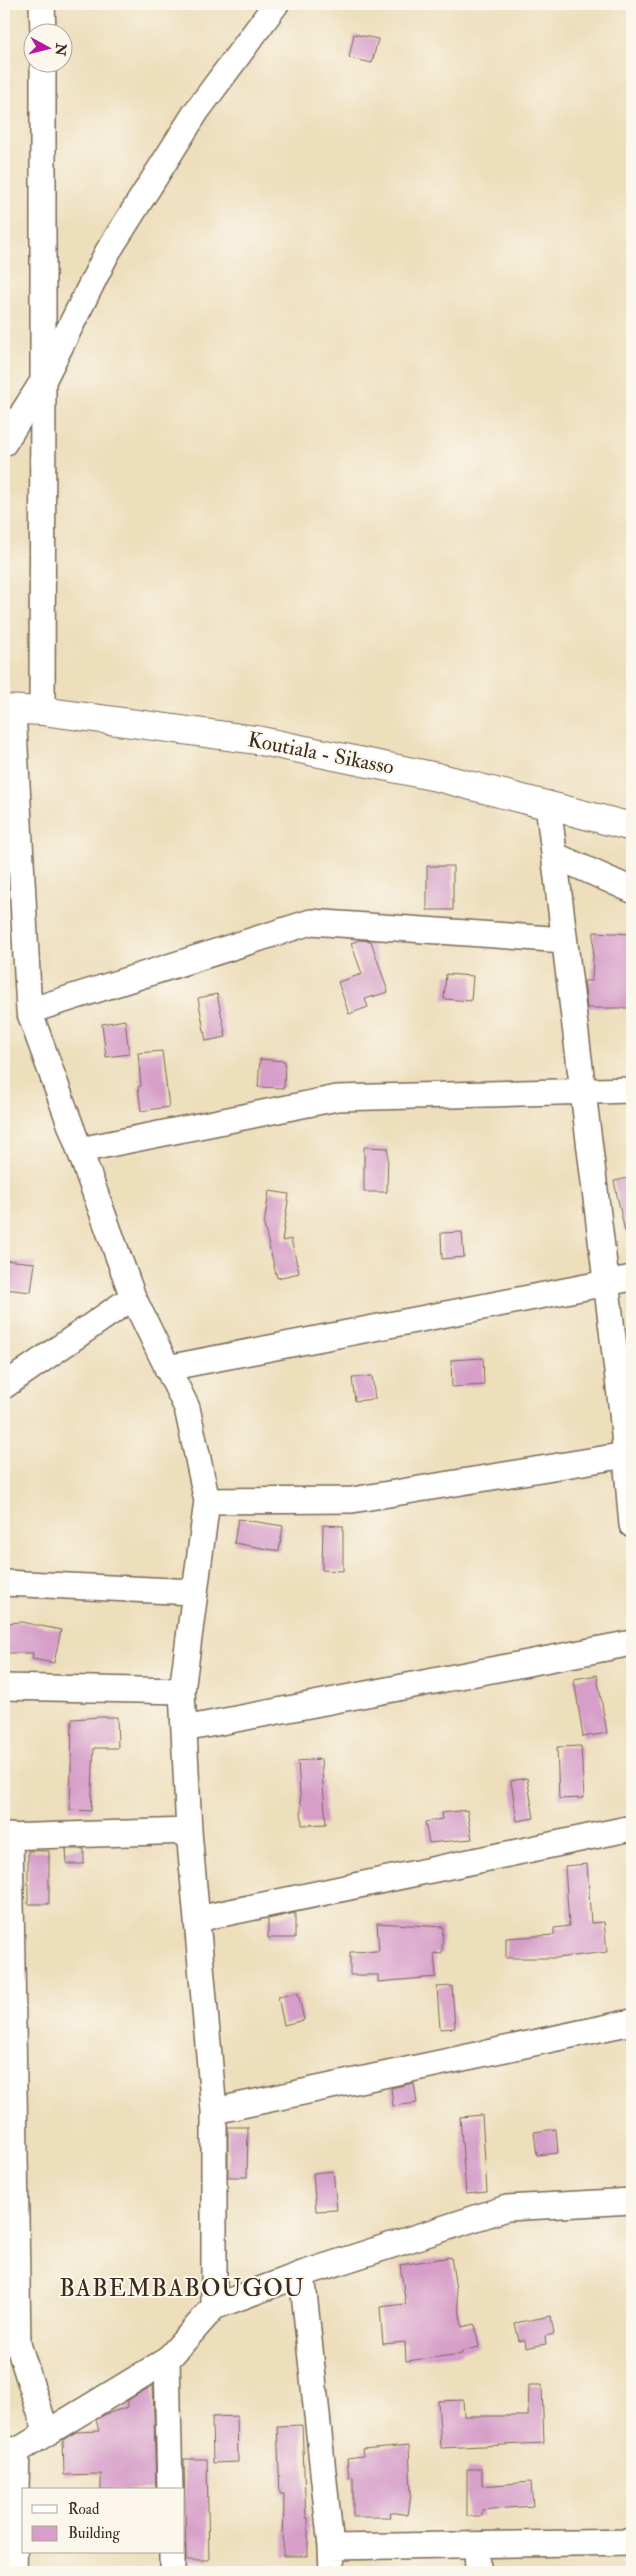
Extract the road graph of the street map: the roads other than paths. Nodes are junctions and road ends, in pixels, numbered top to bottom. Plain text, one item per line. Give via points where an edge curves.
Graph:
1 (42, 4) edge
2 (276, 4) edge
3 (43, 22) edge
4 (43, 72) edge
5 (43, 381) junction
6 (4, 443) edge
7 (8, 710) edge
8 (42, 711) junction
9 (548, 804) junction
10 (632, 827) edge
11 (554, 855) junction
12 (632, 890) edge
13 (564, 940) junction
14 (29, 1011) junction
15 (632, 1090) edge
16 (583, 1091) junction
17 (80, 1150) junction
18 (632, 1278) edge
19 (606, 1283) junction
20 (133, 1296) junction
21 (168, 1368) junction
22 (4, 1386) edge
23 (626, 1455) junction
24 (207, 1501) junction
25 (632, 1526) edge
26 (4, 1583) edge
27 (194, 1592) junction
28 (632, 1644) edge
29 (4, 1687) edge
30 (182, 1691) junction
31 (184, 1729) junction
32 (632, 1828) edge
33 (189, 1831) junction
34 (7, 1836) edge
35 (197, 1919) junction
36 (632, 2022) edge
37 (214, 2111) junction
38 (632, 2201) edge
39 (302, 2274) junction
40 (214, 2307) junction
41 (167, 2360) junction
42 (46, 2431) junction
43 (10, 2454) edge
44 (170, 2488) edge
45 (632, 2542) edge
46 (477, 2545) junction
47 (331, 2547) junction
48 (172, 2554) edge
49 (14, 2572) edge
50 (172, 2572) edge
51 (332, 2572) edge
52 (478, 2572) edge

1 - 3 street
2 - 5 street via 196,112 106,254
4 - 5 street
5 - 6 street
5 - 8 street
7 - 8 main road, Koutiala - Sikasso
7 - 14 street
8 - 9 main road, Koutiala - Sikasso via 256,740 437,777
9 - 10 main road, Koutiala - Sikasso
9 - 11 street
11 - 12 street
11 - 13 street
13 - 14 street via 311,922
13 - 16 street
14 - 17 street
15 - 16 street
16 - 17 street via 338,1098
16 - 19 street
17 - 20 street
18 - 19 street
19 - 21 street
19 - 23 street
20 - 21 street
20 - 22 street
21 - 24 street via 187,1408
23 - 24 street via 352,1500
23 - 25 street
24 - 27 street
26 - 27 street
27 - 30 street
28 - 31 street
29 - 30 street
30 - 31 street
31 - 33 street
32 - 35 street
33 - 34 street
33 - 35 street
34 - 42 street via 18,2344
35 - 37 street
36 - 37 street
37 - 40 street
38 - 39 street via 507,2208
39 - 40 street
39 - 47 street
40 - 41 street
41 - 42 street
41 - 44 street
42 - 43 street
43 - 49 street
45 - 46 street
46 - 47 street
46 - 52 street
47 - 51 street
48 - 50 street

